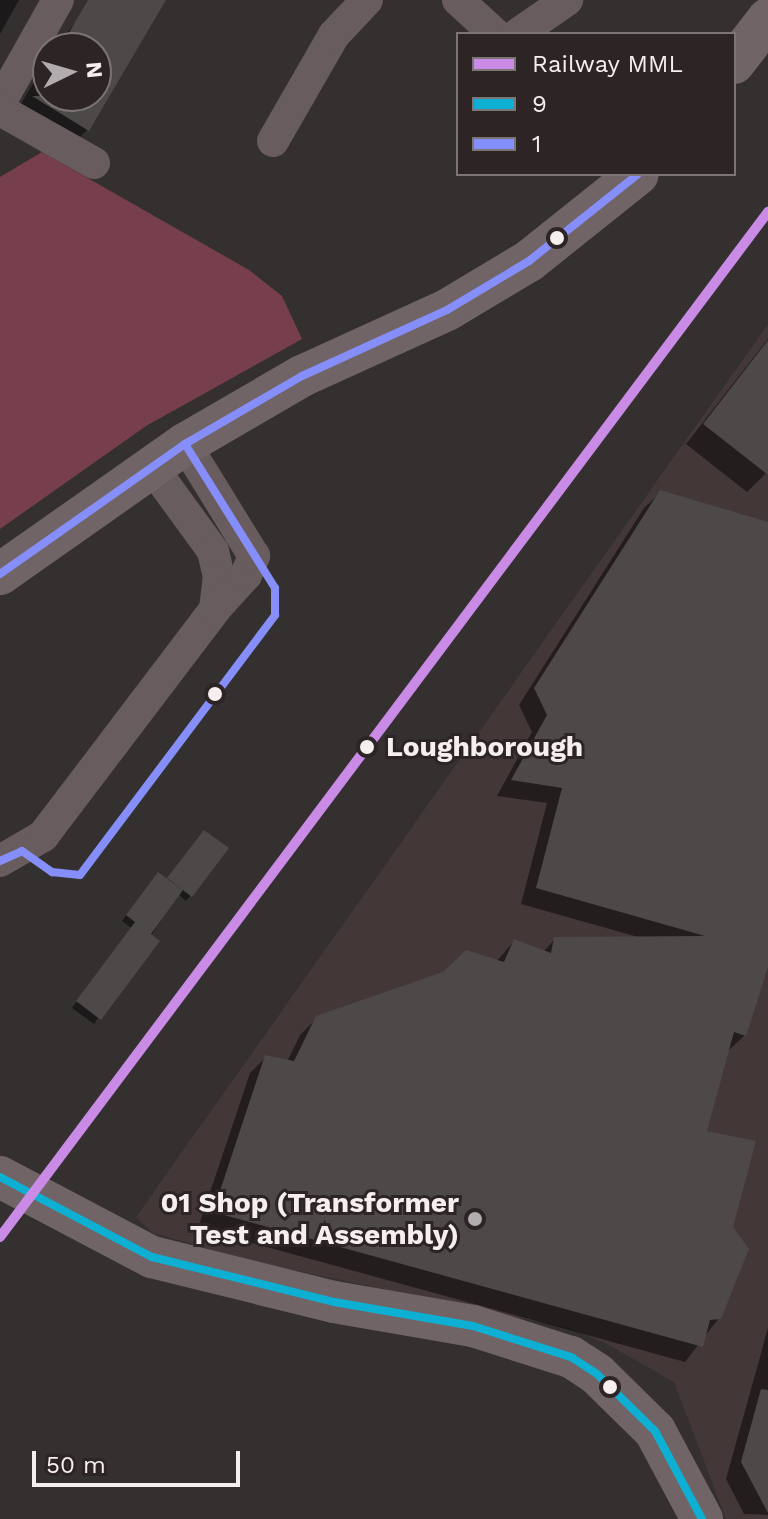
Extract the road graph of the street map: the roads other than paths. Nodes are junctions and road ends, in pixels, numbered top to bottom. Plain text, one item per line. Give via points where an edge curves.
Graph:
1 (58, 0) edge
2 (367, 0) edge
3 (458, 0) edge
4 (567, 0) edge
5 (768, 19) edge
6 (493, 32) edge
7 (521, 32) edge
8 (736, 60) edge
9 (0, 103) edge
10 (0, 110) edge
11 (273, 141) dead end
12 (94, 163) dead end
13 (625, 179) edge
14 (169, 455) junction
15 (0, 574) edge
16 (11, 856) edge
17 (0, 1177) edge
18 (702, 1519) edge

1 - 9 street
2 - 11 street via 334,35
3 - 6 street
4 - 7 street
5 - 8 main road
10 - 12 street
13 - 14 main road via 529,261 447,310 302,376
14 - 15 main road
14 - 16 street via 254,556 246,575 43,836
17 - 18 main road via 152,1257 334,1302 473,1326 571,1357 608,1383 655,1431

